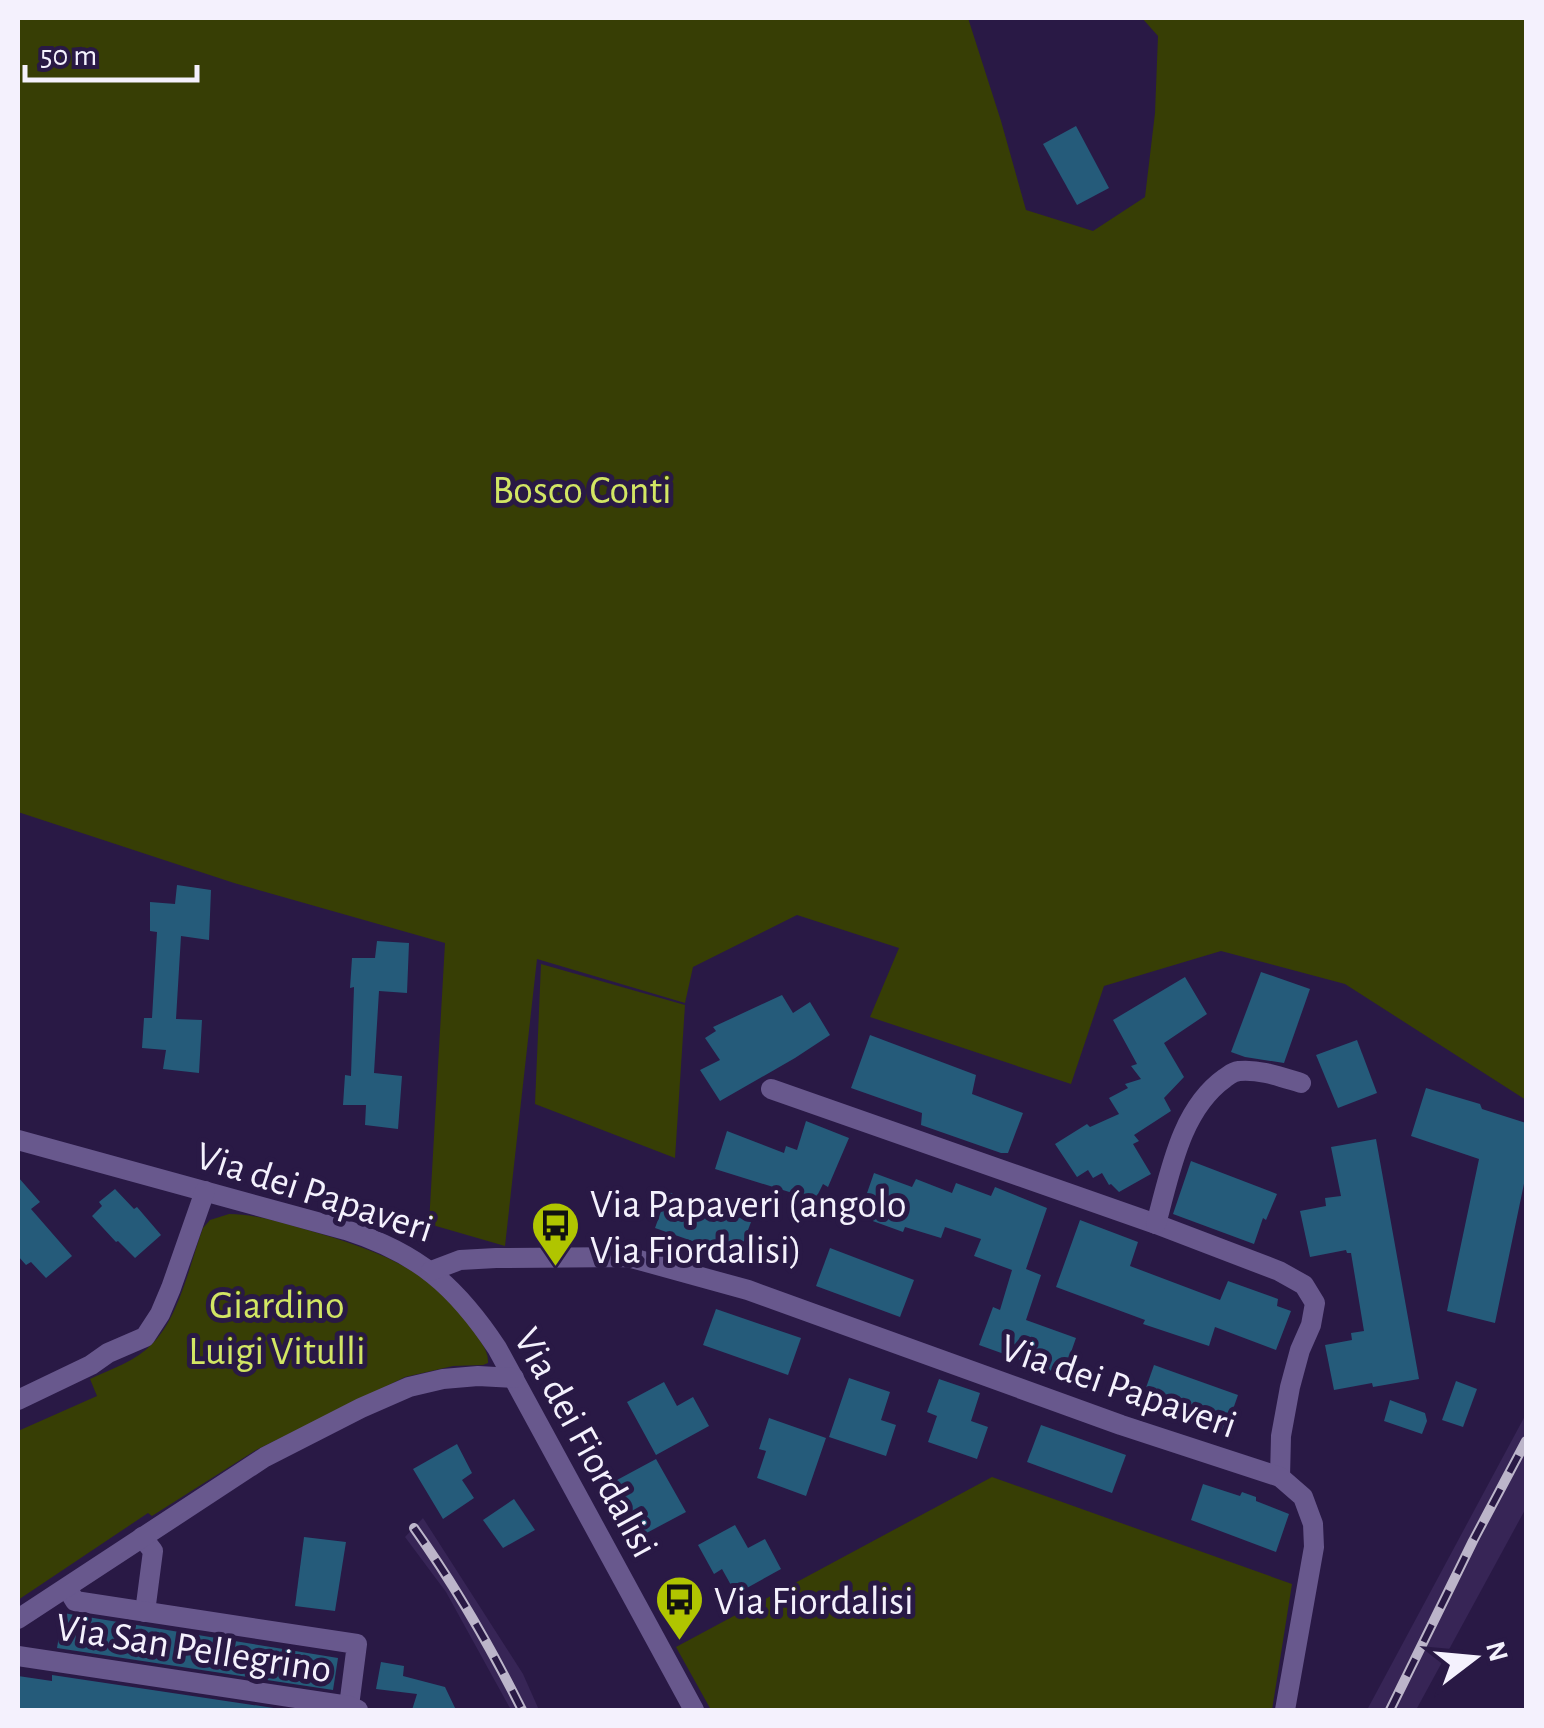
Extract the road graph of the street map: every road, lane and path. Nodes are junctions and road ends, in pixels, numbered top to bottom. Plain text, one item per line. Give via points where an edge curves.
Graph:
1 (1300, 1083) dead end
2 (771, 1089) dead end
3 (18, 1140) edge
4 (205, 1191) junction
5 (1156, 1224) junction
6 (431, 1271) junction
7 (514, 1378) junction
8 (18, 1400) edge
9 (1280, 1477) junction
10 (142, 1537) junction
11 (67, 1588) junction
12 (145, 1612) junction
13 (18, 1619) edge
14 (18, 1656) edge
15 (354, 1708) edge
16 (694, 1710) edge
17 (1284, 1710) edge

1 - 5 street via 1235,1071 1212,1087 1180,1142
2 - 5 street, Via dei Papaveri
3 - 4 street, Via dei Papaveri
4 - 6 street, Via dei Papaveri via 373,1238
4 - 8 street via 166,1301 145,1337
5 - 9 street, Via dei Papaveri via 1280,1271 1304,1285 1315,1303 1290,1386
6 - 7 street, Via dei Fiordalisi via 478,1320
6 - 9 street, Via dei Papaveri via 460,1260 628,1257 748,1290
7 - 10 street via 409,1387 265,1457
7 - 16 street, Via dei Fiordalisi
9 - 17 street, Via dei Papaveri via 1303,1497 1314,1547
10 - 11 street
10 - 12 street via 153,1551
11 - 12 street via 75,1601
11 - 13 street
12 - 15 street via 357,1644
14 - 15 street, Via San Pellegrino

